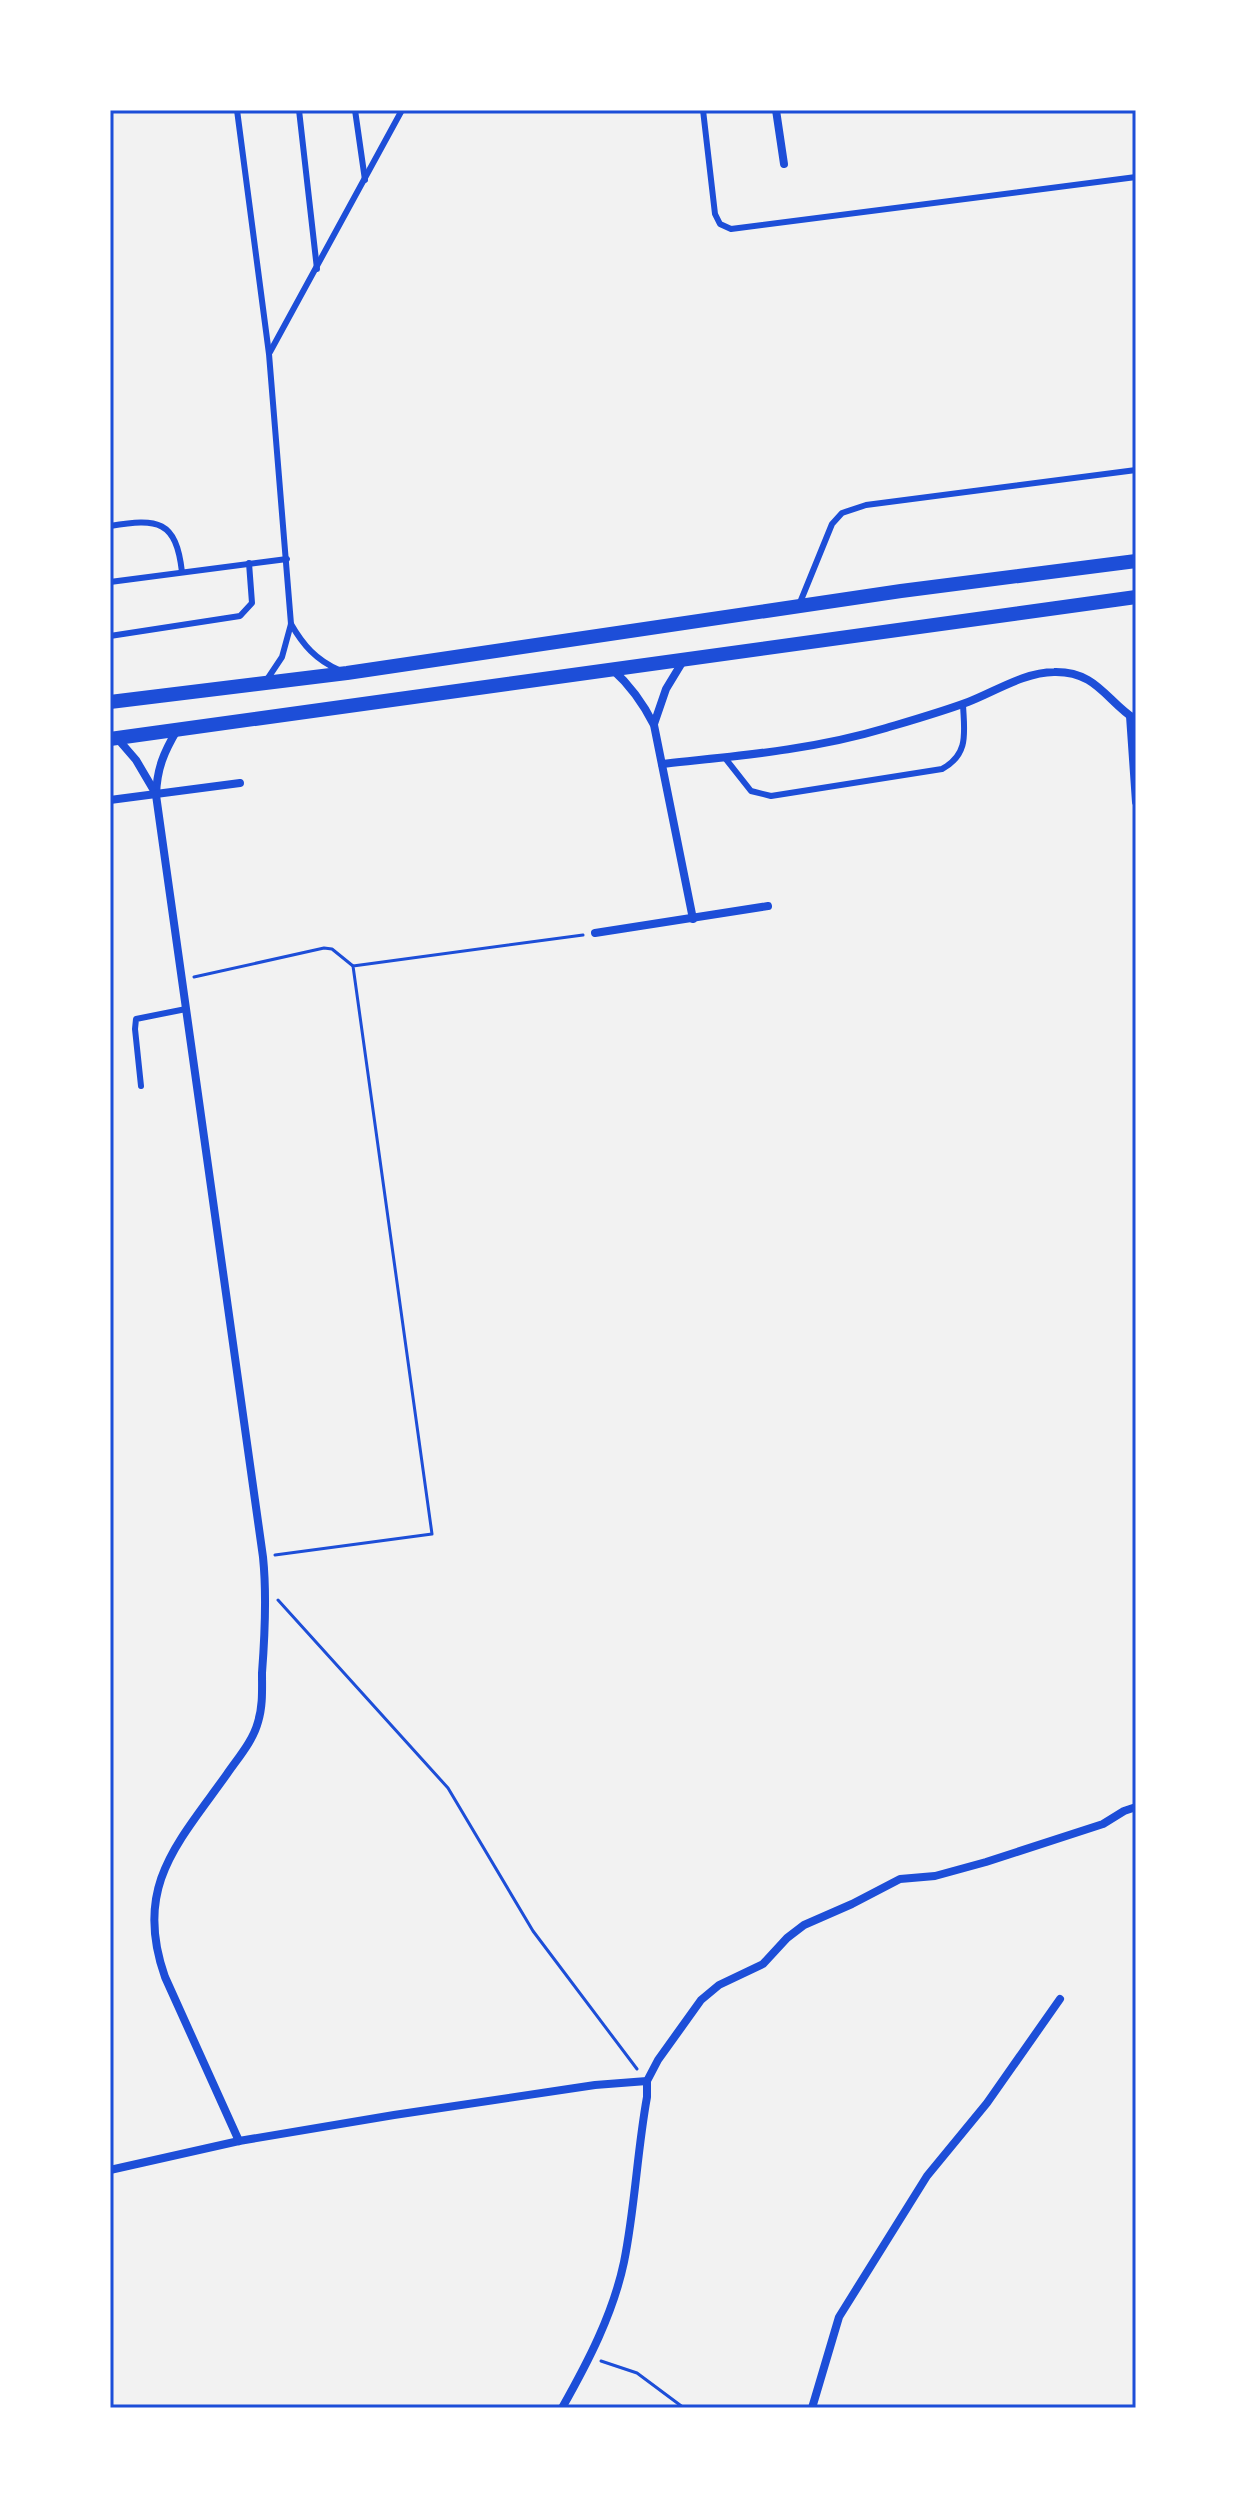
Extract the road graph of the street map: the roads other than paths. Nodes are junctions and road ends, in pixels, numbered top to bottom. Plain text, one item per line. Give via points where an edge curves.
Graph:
1 (237, 110) edge
2 (299, 110) edge
3 (355, 110) edge
4 (402, 110) edge
5 (703, 110) edge
6 (776, 110) edge
7 (784, 164) dead end
8 (1136, 177) edge
9 (365, 180) junction
10 (317, 269) junction
11 (269, 354) junction
12 (1136, 470) edge
13 (110, 526) edge
14 (287, 559) junction
15 (1136, 561) edge
16 (249, 563) junction
17 (182, 572) junction
18 (110, 582) edge
19 (1136, 597) edge
20 (799, 606) junction
21 (291, 624) junction
22 (110, 636) edge
23 (683, 660) junction
24 (612, 669) junction
25 (347, 673) junction
26 (265, 681) junction
27 (110, 702) edge
28 (963, 704) junction
29 (1133, 718) edge
30 (654, 725) junction
31 (178, 730) junction
32 (114, 738) edge
33 (725, 758) junction
34 (662, 764) junction
35 (240, 783) dead end
36 (156, 795) junction
37 (110, 800) edge
38 (1136, 802) edge
39 (768, 906) dead end
40 (693, 919) junction
41 (595, 933) road end
42 (186, 1009) junction
43 (141, 1086) dead end
44 (1136, 1807) edge
45 (1060, 1999) dead end
46 (647, 2081) junction
47 (239, 2141) junction
48 (110, 2170) edge
49 (562, 2408) edge
50 (812, 2408) edge

1 - 11 lane
2 - 10 lane
3 - 9 lane
4 - 9 lane
5 - 8 lane via 715,214 731,229
6 - 7 street
9 - 10 lane
10 - 11 lane
11 - 14 lane
12 - 20 lane via 866,505 842,513 825,538
13 - 17 lane via 147,520 165,527 177,543
14 - 16 lane
14 - 21 lane
15 - 20 street
16 - 17 lane
16 - 22 lane via 252,603 240,616
17 - 18 lane
19 - 23 street
20 - 25 street
21 - 25 lane via 313,655
21 - 26 lane via 282,657
23 - 24 street
23 - 30 street
24 - 30 street
24 - 31 street
25 - 26 street
26 - 27 street
28 - 29 street via 1053,672 1095,683
28 - 33 street via 839,740
28 - 33 lane via 962,750 942,769 771,796 751,791
29 - 38 street
30 - 34 street
31 - 32 street
31 - 36 street via 162,756
32 - 36 street via 136,760
33 - 34 street
34 - 40 street
35 - 36 street
36 - 37 street
36 - 42 street
39 - 40 street
40 - 41 street
42 - 43 lane via 136,1019
42 - 47 street via 266,1586 259,1721 179,1841 156,1895 152,1926 165,1977
44 - 46 street via 1103,1824 986,1862 900,1879 804,1925 763,1964 701,2000
45 - 50 street via 987,2103 927,2176 839,2317
46 - 47 street
46 - 49 street via 624,2262 611,2309
47 - 48 street

